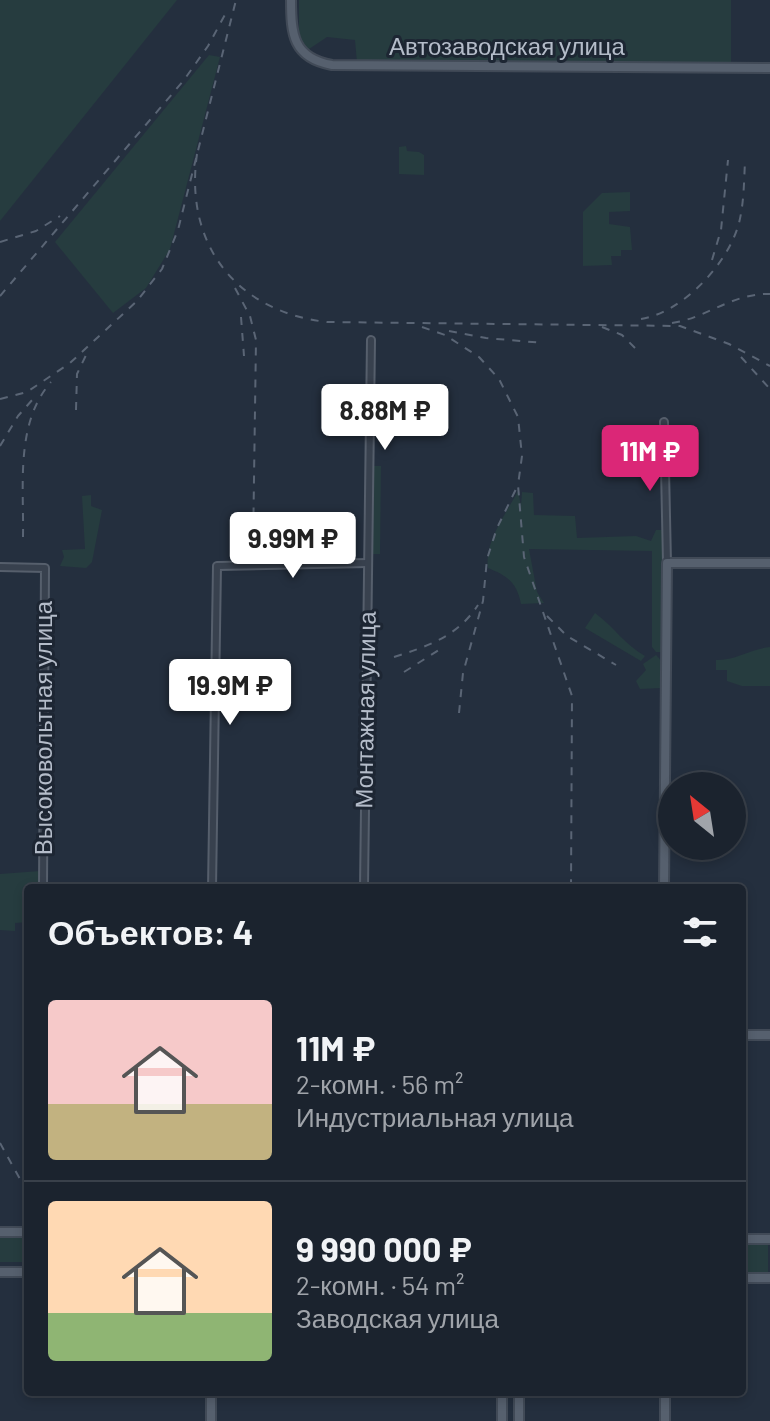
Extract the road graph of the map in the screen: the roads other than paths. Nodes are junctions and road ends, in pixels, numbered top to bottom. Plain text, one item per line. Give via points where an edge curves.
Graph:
1 (291, 0) edge
2 (770, 68) edge
3 (371, 340) dead end
4 (664, 422) dead end
5 (368, 563) junction
6 (667, 563) junction
7 (770, 563) edge
8 (0, 567) edge
9 (43, 884) edge
10 (212, 884) edge
11 (364, 884) edge
12 (664, 884) edge
13 (746, 1035) edge
14 (770, 1035) edge
15 (0, 1232) edge
16 (24, 1232) edge
17 (746, 1239) edge
18 (770, 1239) edge
19 (0, 1272) edge
20 (24, 1272) edge
21 (746, 1278) edge
22 (770, 1278) edge
23 (209, 1396) edge
24 (502, 1396) edge
25 (519, 1396) edge
26 (665, 1396) edge
27 (209, 1421) edge
28 (502, 1421) edge
29 (519, 1421) edge
30 (665, 1421) edge

1 - 2 main road, Автозаводская улица via 297,44 312,60 332,65
3 - 5 street, Монтажная улица
4 - 6 street
5 - 10 street via 217,566
5 - 11 street, Монтажная улица
6 - 7 main road
6 - 12 main road
8 - 9 street, Высоковольтная улица via 45,568
13 - 14 main road
15 - 16 main road
17 - 18 main road
19 - 20 main road
21 - 22 main road
23 - 27 main road
24 - 28 main road
25 - 29 main road
26 - 30 main road

